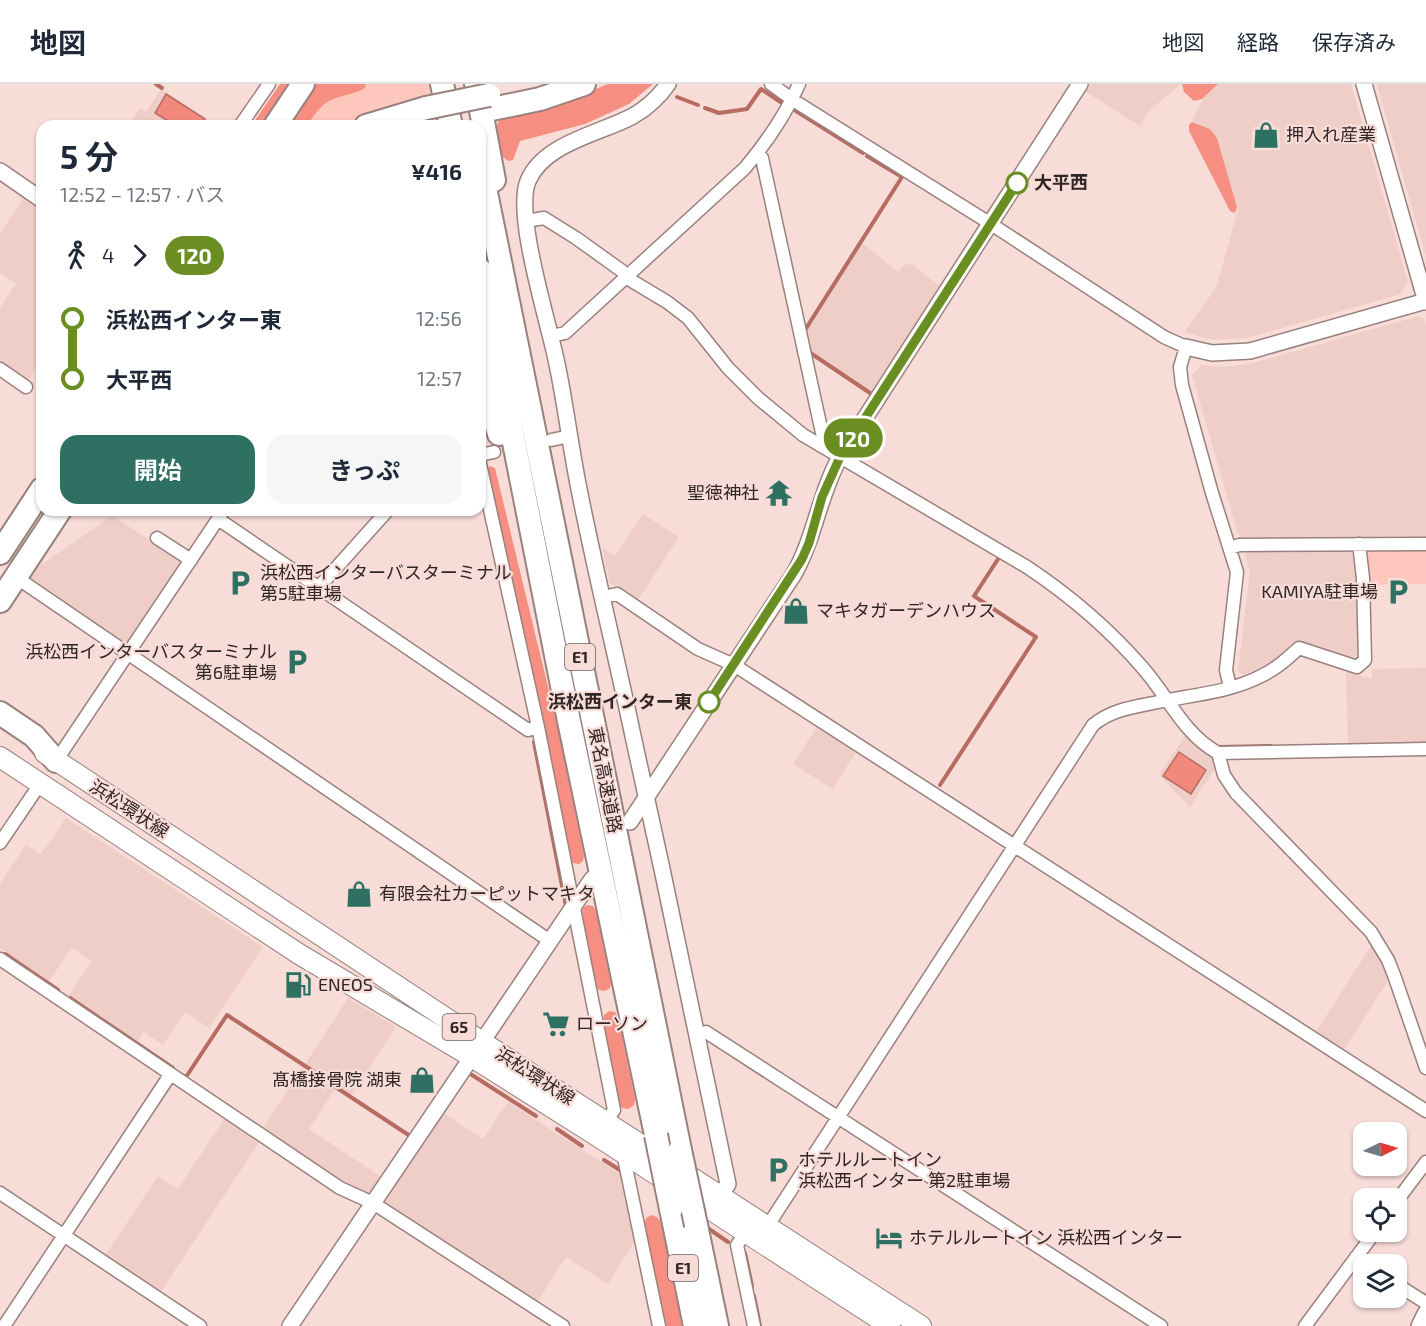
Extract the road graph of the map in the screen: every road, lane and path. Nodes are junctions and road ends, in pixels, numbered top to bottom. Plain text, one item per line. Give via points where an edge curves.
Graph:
1 (269, 84) edge
2 (303, 84) edge
3 (442, 84) edge
4 (464, 84) edge
5 (542, 84) edge
6 (584, 84) edge
7 (668, 84) edge
8 (771, 84) edge
9 (799, 84) edge
10 (1080, 84) edge
11 (1364, 84) edge
12 (486, 96) edge
13 (792, 100) junction
14 (244, 120) edge
15 (279, 120) edge
16 (430, 120) edge
17 (471, 120) edge
18 (756, 154) junction
19 (0, 171) edge
20 (486, 192) edge
21 (36, 196) edge
22 (526, 221) junction
23 (991, 224) junction
24 (627, 276) junction
25 (486, 300) edge
26 (509, 301) junction
27 (1426, 301) edge
28 (551, 336) junction
29 (1186, 347) junction
30 (0, 369) edge
31 (26, 387) dead end
32 (486, 389) edge
33 (570, 436) junction
34 (551, 440) dead end
35 (821, 446) junction
36 (494, 453) dead end
37 (486, 454) edge
38 (840, 457) junction
39 (36, 498) edge
40 (486, 508) edge
41 (47, 516) edge
42 (56, 516) edge
43 (220, 516) edge
44 (224, 516) edge
45 (383, 516) edge
46 (157, 538) dead end
47 (1359, 544) junction
48 (1426, 544) edge
49 (1230, 548) junction
50 (0, 553) edge
51 (190, 560) junction
52 (0, 580) edge
53 (23, 582) dead end
54 (319, 587) junction
55 (603, 597) junction
56 (0, 601) edge
57 (128, 653) junction
58 (734, 664) junction
59 (1230, 687) junction
60 (1167, 700) junction
61 (0, 712) edge
62 (569, 721) junction
63 (0, 723) edge
64 (538, 727) junction
65 (1426, 749) edge
66 (1218, 753) junction
67 (0, 757) edge
68 (56, 761) junction
69 (40, 784) junction
70 (646, 796) junction
71 (630, 822) dead end
72 (0, 843) edge
73 (1014, 845) junction
74 (592, 879) dead end
75 (574, 906) junction
76 (550, 941) junction
77 (0, 959) edge
78 (697, 1034) junction
79 (477, 1050) junction
80 (1426, 1068) edge
81 (170, 1075) junction
82 (1426, 1111) edge
83 (838, 1118) junction
84 (606, 1122) junction
85 (623, 1153) junction
86 (1426, 1162) edge
87 (1406, 1188) edge
88 (0, 1193) edge
89 (720, 1196) junction
90 (373, 1203) junction
91 (768, 1227) junction
92 (745, 1233) junction
93 (64, 1236) junction
94 (1367, 1242) edge
95 (1358, 1254) edge
96 (1353, 1261) edge
97 (1407, 1291) edge
98 (1426, 1303) edge
99 (1426, 1312) edge
100 (4, 1326) edge
101 (200, 1326) edge
102 (290, 1326) edge
103 (562, 1326) edge
104 (659, 1326) edge
105 (695, 1326) edge
106 (717, 1326) edge
107 (754, 1326) edge
108 (890, 1326) edge
109 (921, 1326) edge
110 (1161, 1326) edge
111 (1305, 1326) edge
112 (1419, 1326) edge

1 - 14 street
2 - 15 highway
3 - 16 highway
4 - 17 highway
5 - 12 highway
6 - 12 highway via 540,99
7 - 22 street via 635,115 543,159 527,185
8 - 13 street
9 - 13 street
10 - 23 street
11 - 27 street
12 - 16 highway
12 - 26 highway
13 - 18 street
13 - 23 street
18 - 24 street
18 - 35 street via 762,158 824,442
19 - 21 street
20 - 26 highway, 東名高速道路 / E1
22 - 24 street via 544,218
22 - 28 street
23 - 29 street via 1164,337
23 - 38 street
24 - 28 street via 565,333
24 - 35 street via 688,318 758,398
25 - 62 highway, 東名高速道路 / E1
26 - 106 highway, 東名高速道路 / E1, bridge
27 - 29 street via 1250,351 1212,353
28 - 33 street
29 - 49 street via 1180,367 1182,385
30 - 31 street
32 - 62 highway
33 - 34 street
33 - 55 street
35 - 38 street
36 - 37 street
38 - 58 street via 802,559
38 - 60 street via 1062,591 1143,667
39 - 50 highway
40 - 64 street
41 - 52 highway via 34,528
42 - 56 highway
43 - 51 street
44 - 54 street
45 - 54 street
46 - 51 street
47 - 48 street
47 - 49 street
47 - 59 street via 1364,578 1365,660 1357,667 1299,648 1260,677
49 - 59 street via 1237,572 1226,670
51 - 57 street
53 - 57 street
54 - 64 street via 528,730
55 - 58 street via 617,594 698,649
55 - 70 street
57 - 68 street
57 - 76 street
58 - 70 street
58 - 73 street
59 - 60 street
60 - 66 street via 1198,740
60 - 73 street via 1111,713 1094,725
61 - 68 highway via 34,736
62 - 105 highway, 東名高速道路 / E1, bridge
63 - 68 main road, 浜松環状線 / 65
64 - 75 street
65 - 66 street
66 - 80 street via 1224,775 1236,793 1360,919 1380,945
67 - 69 main road, 浜松環状線 / 65
68 - 79 main road, 浜松環状線 / 65
69 - 72 street
69 - 79 main road, 浜松環状線 / 65 via 299,954
70 - 71 street
70 - 78 street
73 - 82 street
73 - 83 street
74 - 75 street
75 - 76 street
75 - 84 street via 614,1110
76 - 79 street
77 - 81 street
78 - 83 street via 706,1032
78 - 89 street via 728,1184
79 - 84 main road, 浜松環状線 / 65
79 - 85 main road, 浜松環状線 / 65
79 - 90 street
81 - 90 street via 340,1188
81 - 93 street
83 - 91 street
83 - 110 street
84 - 89 main road, 浜松環状線 / 65
85 - 92 main road, 浜松環状線 / 65
85 - 104 street
86 - 87 street
88 - 93 street
89 - 91 main road, 浜松環状線 / 65
90 - 102 street
90 - 103 street
91 - 109 main road, 浜松環状線 / 65
92 - 107 street via 737,1245
92 - 108 main road, 浜松環状線 / 65
93 - 100 street
93 - 101 street
94 - 95 street
96 - 111 street
97 - 98 street
99 - 112 street

